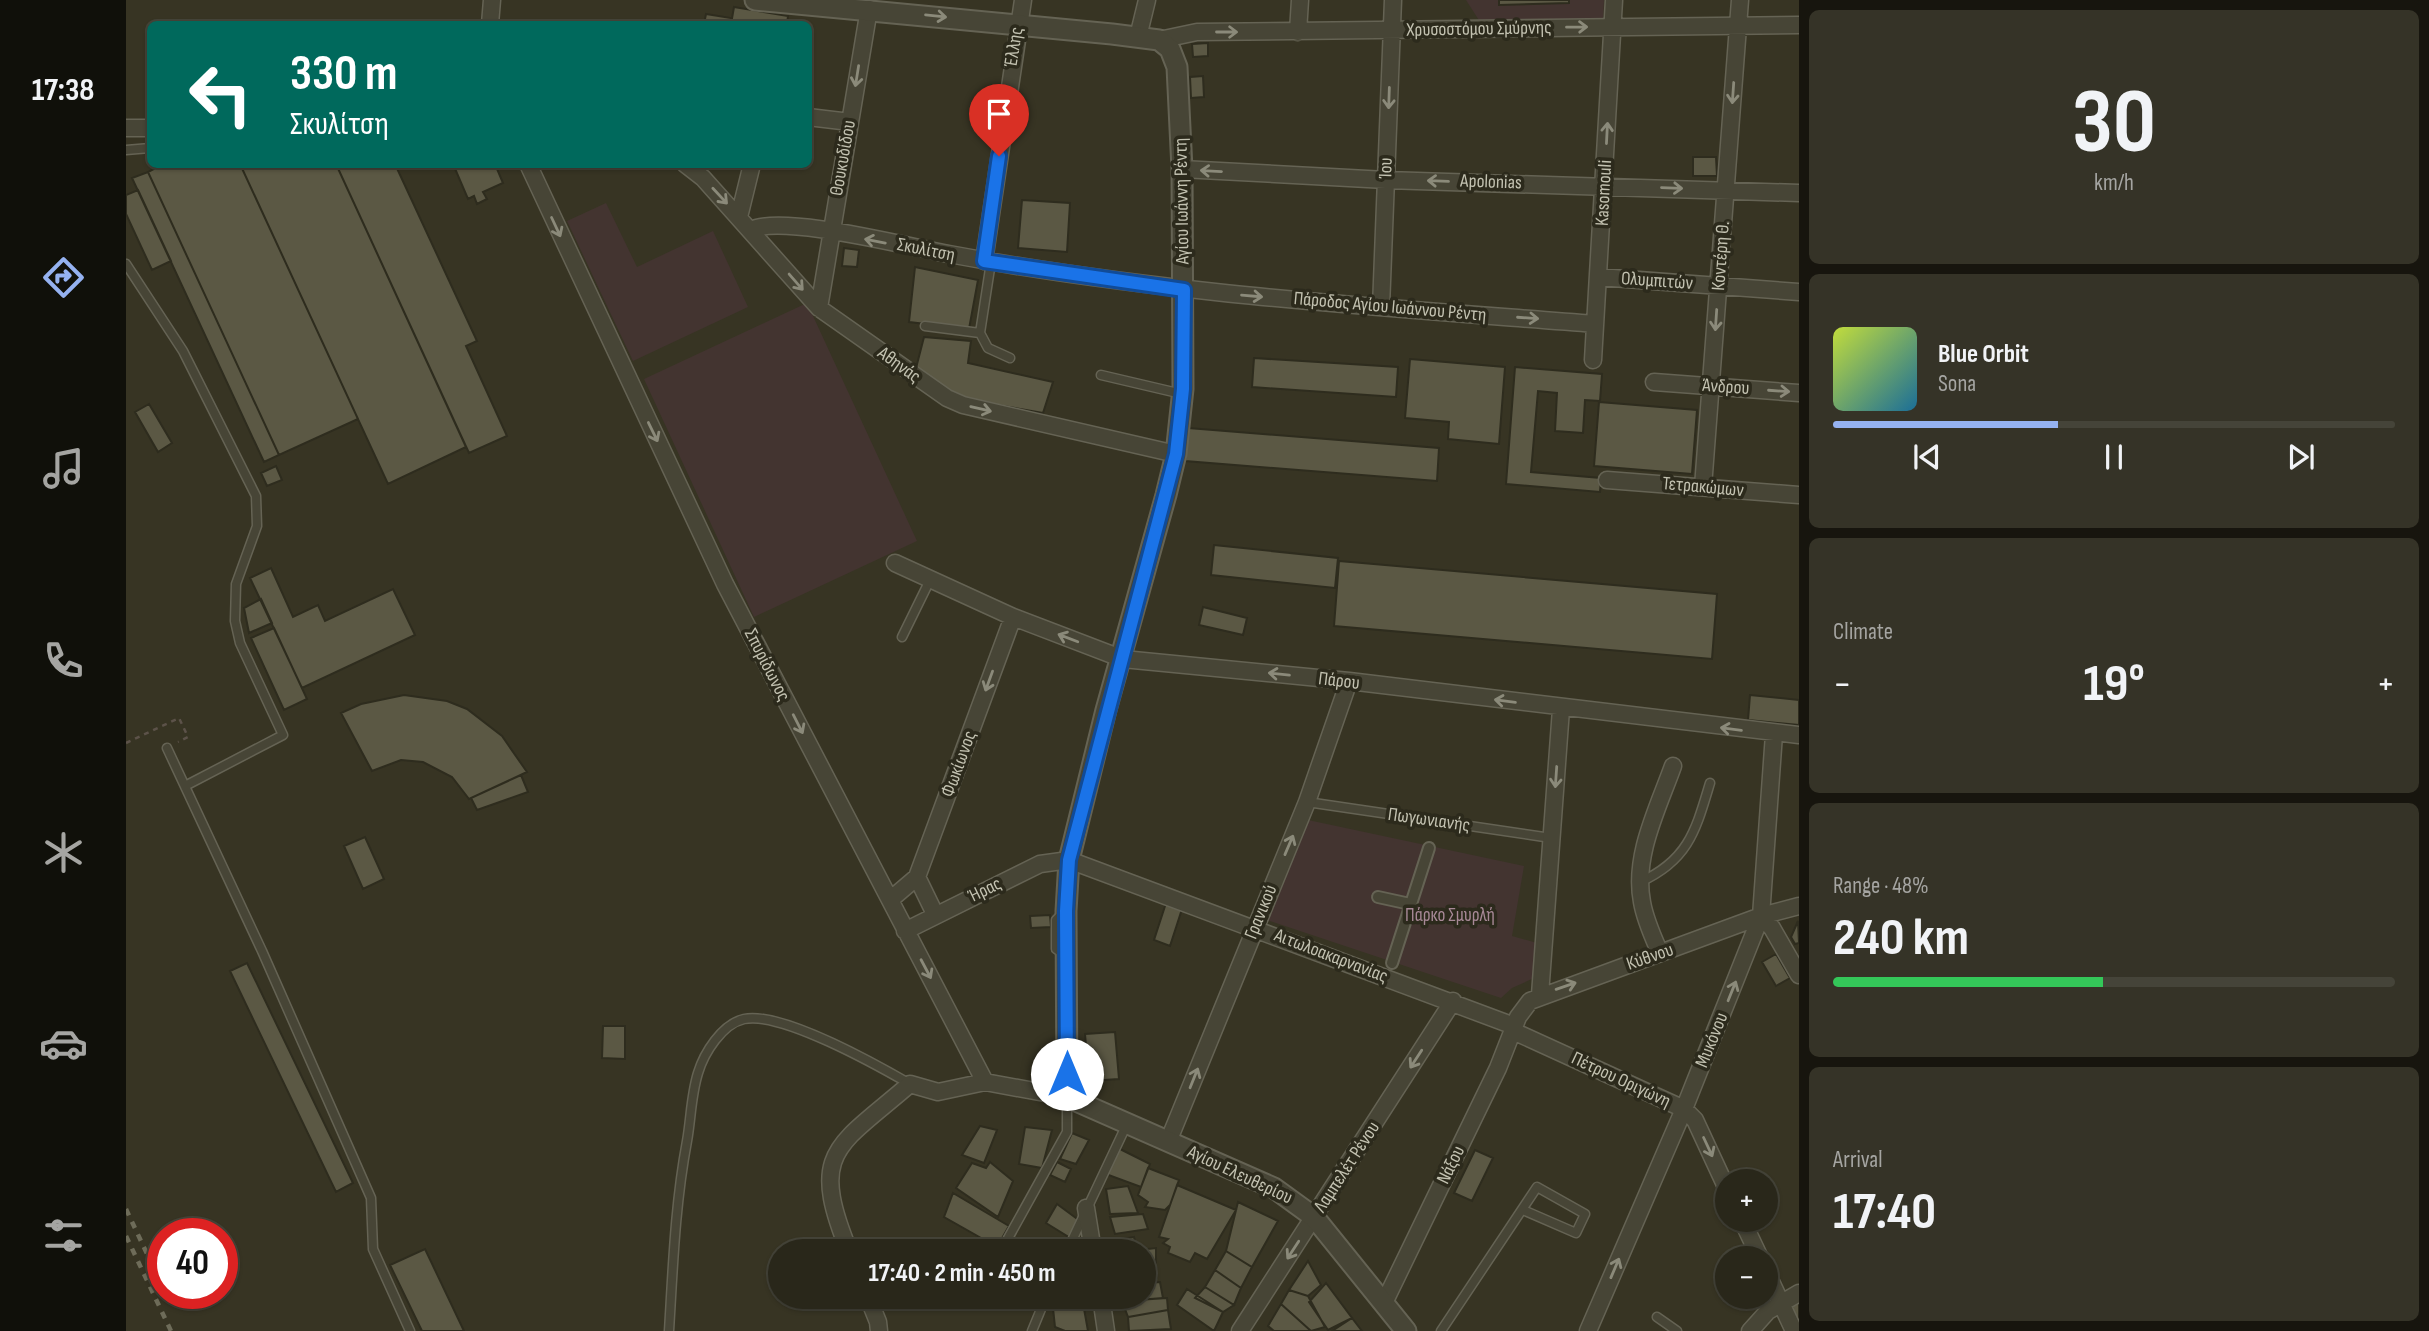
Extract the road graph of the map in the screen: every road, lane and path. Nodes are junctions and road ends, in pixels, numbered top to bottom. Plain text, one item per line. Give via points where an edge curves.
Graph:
1 (492, 0) edge
2 (755, 0) edge
3 (1023, 0) edge
4 (1146, 0) edge
5 (1300, 0) edge
6 (1393, 0) edge
7 (1614, 0) edge
8 (1740, 0) edge
9 (870, 5) edge
10 (489, 21) edge
11 (1017, 24) junction
12 (1799, 24) edge
13 (1738, 25) junction
14 (1613, 26) junction
15 (1392, 30) junction
16 (1298, 32) junction
17 (1138, 37) junction
18 (1160, 40) junction
19 (812, 117) edge
20 (850, 122) junction
21 (126, 128) edge
22 (147, 128) edge
23 (147, 148) edge
24 (126, 150) edge
25 (530, 168) edge
26 (690, 168) edge
27 (751, 168) edge
28 (1182, 169) junction
29 (1386, 180) junction
30 (1604, 186) junction
31 (1726, 190) junction
32 (1799, 193) edge
33 (739, 217) junction
34 (751, 230) junction
35 (830, 232) junction
36 (987, 262) junction
37 (126, 264) edge
38 (1599, 277) junction
39 (1719, 286) junction
40 (1184, 290) junction
41 (1799, 292) edge
42 (1381, 307) junction
43 (819, 308) junction
44 (1595, 324) junction
45 (925, 326) dead end
46 (980, 333) junction
47 (1010, 358) dead end
48 (1593, 360) dead end
49 (1101, 376) dead end
50 (1654, 382) dead end
51 (1711, 386) junction
52 (1799, 393) edge
53 (1182, 394) junction
54 (1176, 454) junction
55 (1607, 480) dead end
56 (1703, 487) junction
57 (1799, 494) edge
58 (895, 563) dead end
59 (930, 580) junction
60 (1013, 617) junction
61 (902, 637) dead end
62 (1123, 659) junction
63 (1349, 681) junction
64 (1561, 709) junction
65 (1774, 734) junction
66 (1799, 735) edge
67 (188, 737) dead end
68 (126, 743) edge
69 (167, 748) dead end
70 (1673, 766) dead end
71 (1710, 783) dead end
72 (185, 786) junction
73 (1307, 802) junction
74 (1551, 838) junction
75 (1429, 848) dead end
76 (1069, 860) junction
77 (917, 877) junction
78 (1640, 882) junction
79 (1378, 897) dead end
80 (890, 901) junction
81 (1410, 904) junction
82 (1799, 906) edge
83 (935, 914) junction
84 (1761, 916) junction
85 (1255, 927) junction
86 (905, 931) junction
87 (1660, 953) junction
88 (1392, 963) dead end
89 (1799, 975) edge
90 (1540, 995) junction
91 (1452, 1001) junction
92 (1513, 1028) junction
93 (985, 1082) junction
94 (910, 1084) junction
95 (1067, 1097) junction
96 (1684, 1109) junction
97 (1127, 1123) junction
98 (1168, 1142) junction
99 (1718, 1169) edge
100 (1086, 1208) junction
101 (1523, 1210) junction
102 (1314, 1217) junction
103 (844, 1239) edge
104 (1008, 1239) edge
105 (1072, 1239) edge
106 (1091, 1239) edge
107 (1799, 1293) edge
108 (1778, 1297) edge
109 (1384, 1303) junction
110 (1781, 1303) junction
111 (873, 1309) edge
112 (1041, 1309) edge
113 (1103, 1309) edge
114 (1657, 1317) dead end
115 (410, 1331) edge
116 (669, 1331) edge
117 (879, 1331) edge
118 (1032, 1331) edge
119 (1106, 1331) edge
120 (1240, 1331) edge
121 (1406, 1331) edge
122 (1441, 1331) edge
123 (1588, 1331) edge
124 (1677, 1331) edge
125 (1750, 1331) edge
126 (1794, 1331) edge

1 - 10 street
2 - 9 street
3 - 11 street, Έλλης
4 - 17 street
5 - 16 street
6 - 15 street, Ίου
7 - 14 street, Kasomouli
8 - 13 street, Κοντέρη Θ.
9 -> 11 street
9 -> 20 street, Θουκυδίδου
11 - 17 street
11 - 36 street, Έλλης
12 - 13 street, Χρυσοστόμου Σμύρνης
13 - 14 street, Χρυσοστόμου Σμύρνης
13 -> 31 street, Κοντέρη Θ.
15 -> 14 street, Χρυσοστόμου Σμύρνης
30 -> 14 street, Kasomouli
15 - 16 street, Χρυσοστόμου Σμύρνης
15 -> 29 street, Ίου
18 -> 16 street, Χρυσοστόμου Σμύρνης via 1197,32
17 - 18 street
18 - 28 street, Αγίου Ιωάννη Ρέντη via 1170,48 1179,81
19 - 20 street
20 - 35 street, Θουκυδίδου
21 - 22 street
23 - 24 lane
25 -> 80 street, Σπυρίδωνος via 725,584
26 -> 33 street, Αθηνάς
27 - 33 street
29 -> 28 street, Apolonias
28 - 40 street, Αγίου Ιωάννη Ρέντη
30 -> 29 street, Apolonias
29 - 42 street, Ίου
30 -> 31 street, Apolonias
30 - 38 street, Kasomouli
31 - 32 street, Apolonias
31 - 39 street, Κοντέρη Θ.
33 - 34 street, Αθηνάς
34 - 35 street, Σκυλίτση via 771,224
34 -> 43 street, Αθηνάς
36 -> 35 street, Σκυλίτση
35 - 43 street, Θουκυδίδου
36 - 40 street, Σκυλίτση
36 - 46 lane
37 - 72 lane via 183,351 258,504 256,534 236,584 235,621 240,643 283,735
38 - 39 street, Ολυμπιτών
38 - 44 street, Kasomouli
39 - 41 street, Ολυμπιτών
39 -> 51 street, Κοντέρη Θ.
40 -> 42 street, Πάροδος Αγίου Ιωάννου Ρέντη
40 - 53 street, Αγίου Ιωάννη Ρέντη
42 -> 44 street, Πάροδος Αγίου Ιωάννου Ρέντη
43 -> 54 street, Αθηνάς via 963,405
44 - 48 street, Kasomouli
45 - 46 lane
46 - 47 lane via 988,348
49 - 53 lane
50 - 51 street, Άνδρου
51 -> 52 street, Άνδρου
51 - 56 street, Κοντέρη Θ.
53 - 54 street, Αγίου Ιωάννη Ρέντη
54 - 62 street, Αγίου Ιωάννη Ρέντη
55 - 56 street, Τετρακώμων
56 - 57 street, Τετρακώμων
58 - 59 street, Πάρου
59 - 60 street, Πάρου
59 - 61 lane
62 -> 60 street, Πάρου
60 -> 77 street, Φωκίωνος
63 -> 62 street, Πάρου
62 - 76 street, Αγίου Ιωάννη Ρέντη
64 -> 63 street, Πάρου
63 - 73 street, Γρανικού
65 -> 64 street, Πάρου
64 -> 74 street
65 - 66 street, Πάρου
65 - 84 street, Μυκόνου
67 - 68 path via 179,718
69 - 72 lane
70 - 78 street via 1647,839
71 - 78 lane via 1693,836 1660,873
72 - 115 lane via 371,1198 373,1249
73 - 74 lane, Πωγωνιανής
85 -> 73 street, Γρανικού
74 - 90 street
75 - 81 street
76 - 83 street, Ήρας via 1040,864
76 - 85 street, Αιτωλοακαρνανίας
76 - 95 street, Αγίου Ιωάννη Ρέντη
77 - 80 street, Φωκίωνος
77 - 83 street
78 - 87 street via 1647,921
79 - 81 street
80 - 86 street, Σπυρίδωνος
81 - 88 street
82 - 84 street, Κύθνου
83 - 86 street, Ήρας
84 - 87 street, Κύθνου
84 - 89 street
96 -> 84 street, Μυκόνου
85 - 91 street, Αιτωλοακαρνανίας
98 -> 85 street, Γρανικού
86 -> 93 street, Σπυρίδωνος
90 -> 87 street, Κύθνου
90 - 92 street, Κύθνου via 1524,1007
91 - 92 street, Αιτωλοακαρνανίας
91 -> 102 street, Λαμπελέτ Ρένου
92 - 96 street, Πέτρου Οριγώνη
92 - 109 street, Νάξου
93 - 94 street via 938,1092
93 - 95 street
94 - 103 street via 845,1139 833,1160 831,1204
94 - 116 lane via 815,1035 775,1023 746,1018 724,1030 703,1062 692,1101 679,1179
95 - 97 street, Αγίου Ελευθερίου
95 - 104 lane via 1068,1132
96 -> 99 street, Πέτρου Οριγώνη via 1695,1120
123 -> 96 street, Μυκόνου
97 - 98 street, Αγίου Ελευθερίου
97 - 100 lane
98 - 102 street, Αγίου Ελευθερίου via 1274,1188
100 - 105 lane
100 - 106 street
101 - 101 lane via 1576,1233 1585,1214 1537,1187
101 - 122 lane
102 - 109 street, Αγίου Ελευθερίου
102 -> 120 street, Λαμπελέτ Ρένου
107 - 110 street
108 - 110 street
109 - 121 street, Αγίου Ελευθερίου
110 - 125 street
110 - 126 street
111 - 117 street
112 - 118 lane
113 - 119 street
114 - 124 lane

